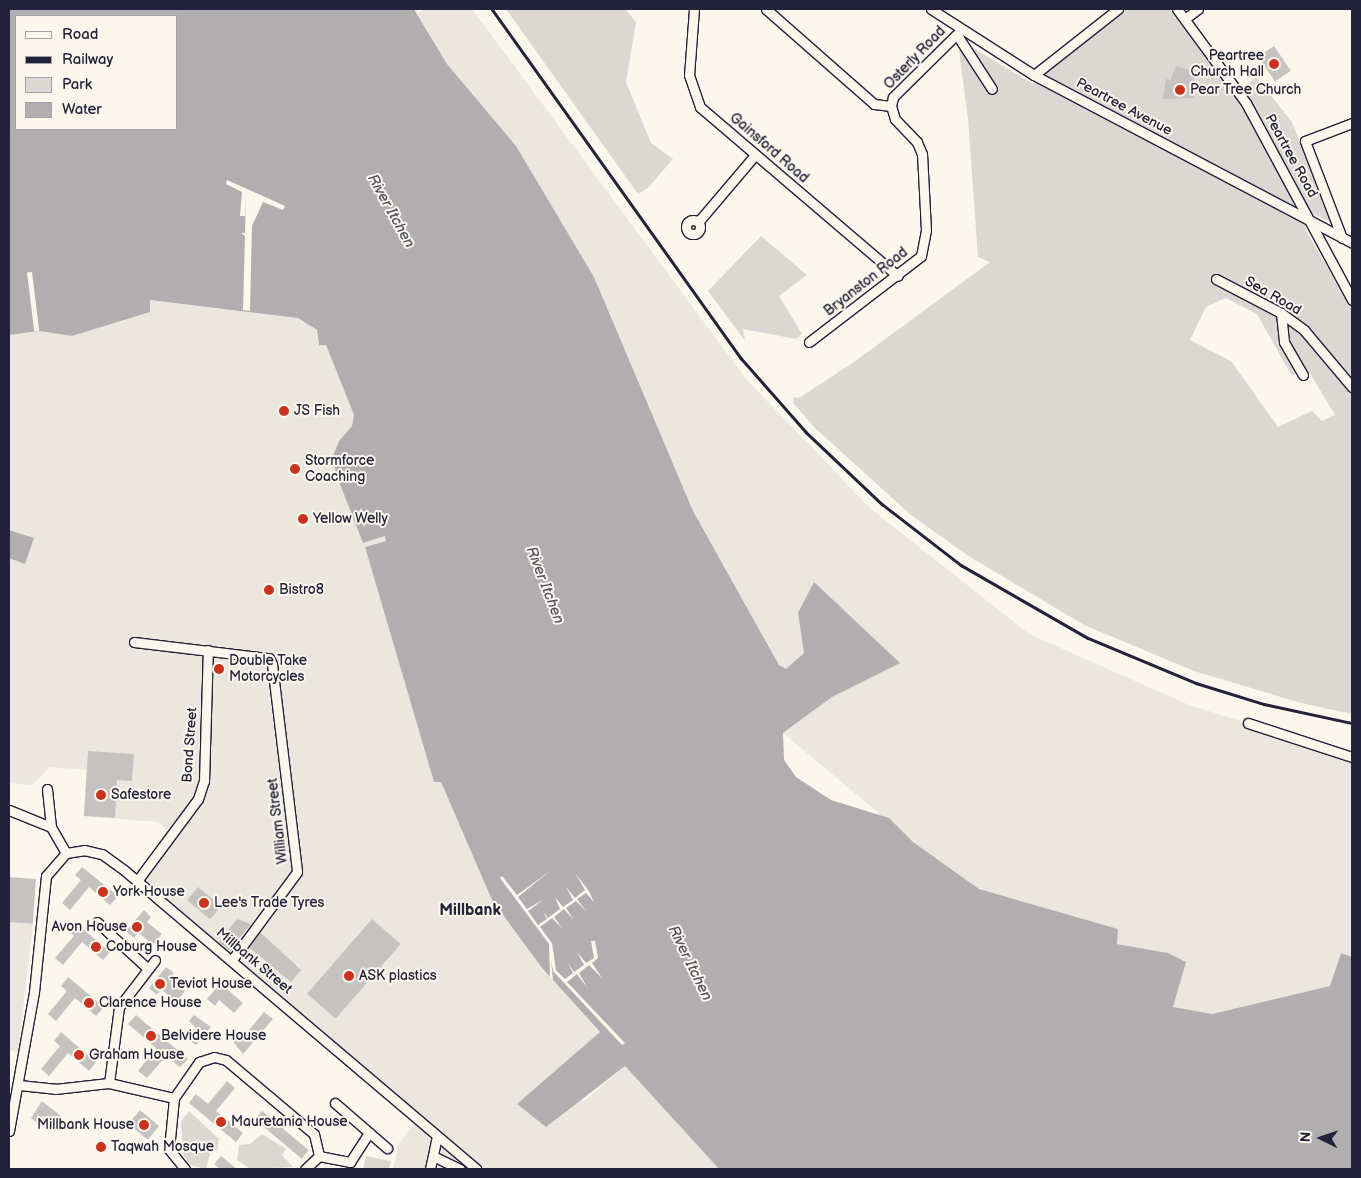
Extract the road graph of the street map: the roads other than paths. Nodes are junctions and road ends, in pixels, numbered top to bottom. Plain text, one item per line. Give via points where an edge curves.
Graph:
1 (694, 9) edge
2 (766, 9) edge
3 (931, 9) edge
4 (1118, 9) edge
5 (1176, 9) edge
6 (1198, 9) edge
7 (1186, 18) junction
8 (959, 33) junction
9 (1034, 75) junction
10 (992, 89) dead end
11 (891, 106) junction
12 (1352, 123) edge
13 (755, 155) junction
14 (699, 221) dead end
15 (1310, 221) junction
16 (1342, 238) junction
17 (1352, 243) edge
18 (898, 276) junction
19 (1216, 279) dead end
20 (1352, 300) edge
21 (1281, 313) junction
22 (809, 342) dead end
23 (1303, 375) dead end
24 (1352, 387) edge
25 (134, 642) dead end
26 (208, 650) junction
27 (1248, 723) dead end
28 (1352, 757) edge
29 (47, 789) dead end
30 (9, 810) edge
31 (51, 827) junction
32 (66, 853) junction
33 (137, 881) junction
34 (97, 922) dead end
35 (155, 960) dead end
36 (232, 960) junction
37 (147, 968) junction
38 (109, 1084) junction
39 (19, 1085) junction
40 (174, 1098) junction
41 (335, 1103) dead end
42 (9, 1131) edge
43 (369, 1132) junction
44 (437, 1137) junction
45 (387, 1148) dead end
46 (318, 1156) junction
47 (433, 1156) junction
48 (185, 1169) edge
49 (305, 1169) edge
50 (430, 1169) edge
51 (460, 1169) edge
52 (476, 1169) edge

1 - 13 street, Gainsford Road via 689,75 692,91 700,107
2 - 11 street via 874,104
3 - 8 street, Peartree Avenue
4 - 9 street
5 - 7 street, Peartree Road
6 - 7 street
7 - 15 street, Peartree Road via 1232,82
8 - 9 street, Peartree Avenue
8 - 10 street
8 - 11 street, Osterly Road via 893,97
9 - 15 street, Peartree Avenue
11 - 18 street, Bryanston Road via 895,119 917,142 922,154 926,230 921,256
12 - 16 street via 1305,140
13 - 14 street
13 - 18 street, Gainsford Road
15 - 16 street, Peartree Avenue
15 - 20 street, Peartree Road
16 - 17 street, Peartree Avenue
18 - 22 street, Bryanston Road
19 - 21 street, Sea Road
21 - 23 street via 1284,342
21 - 24 street, Sea Road via 1304,330
25 - 26 street
26 - 33 street, Bond Street via 204,781 198,799
26 - 36 street, William Street via 269,658 297,872
27 - 28 street
29 - 31 street
30 - 31 street
31 - 32 street
32 - 33 street, Millbank Street via 93,851
32 - 39 street via 46,876
33 - 36 street, Millbank Street
34 - 37 street
35 - 37 street
36 - 44 street, Millbank Street
37 - 38 street via 116,1016
38 - 39 street via 50,1089
38 - 40 street
39 - 42 street
40 - 46 street via 199,1062 214,1057 226,1060 314,1134
40 - 48 street via 169,1149
41 - 43 street
43 - 45 street
43 - 46 street via 350,1162
44 - 47 street
44 - 52 street, Millbank Street
46 - 49 street
47 - 50 street
47 - 51 street

